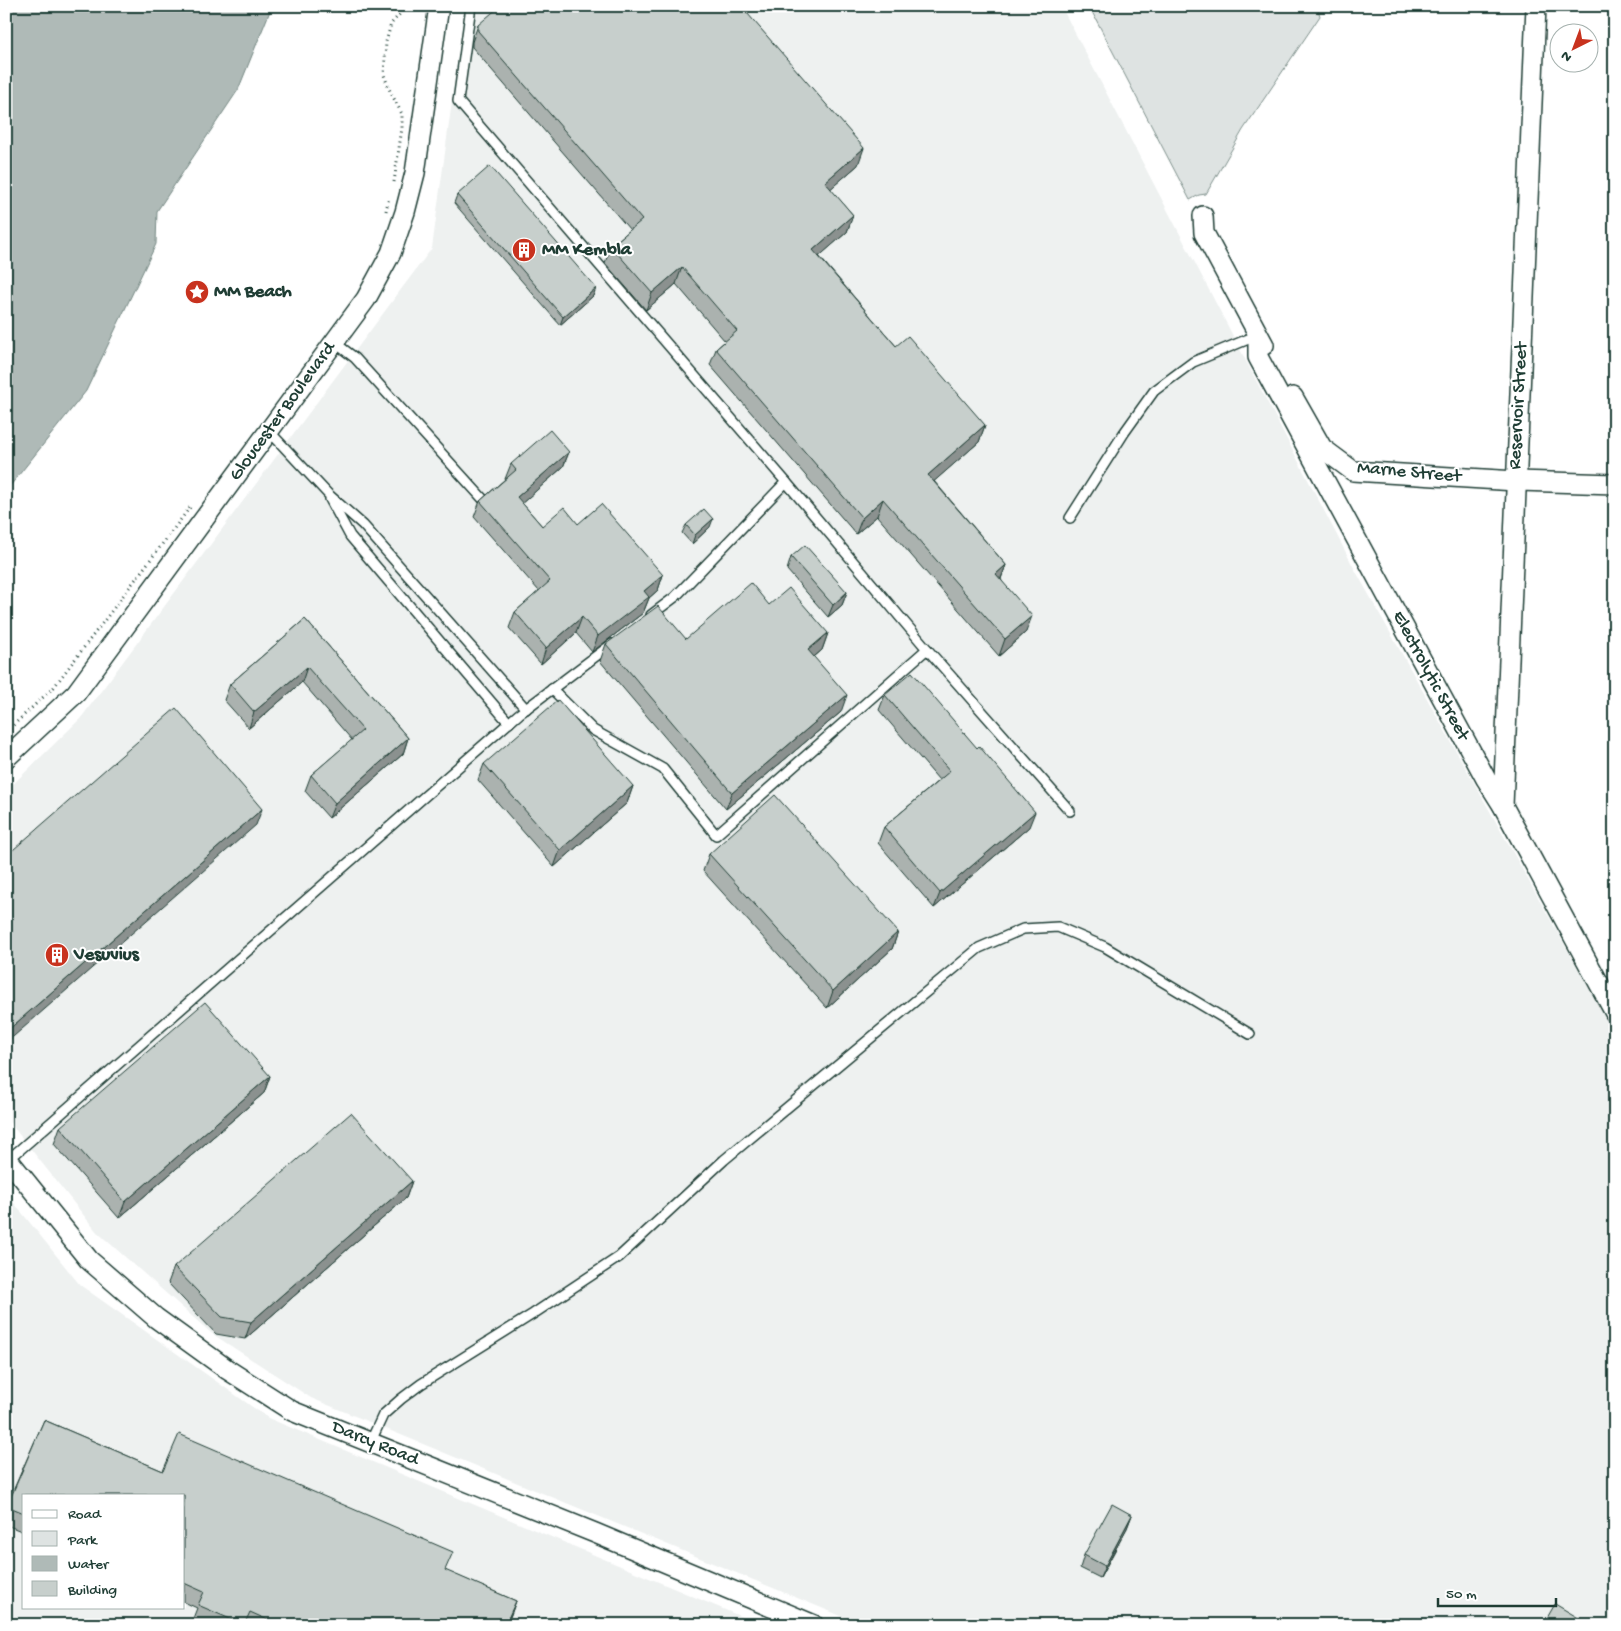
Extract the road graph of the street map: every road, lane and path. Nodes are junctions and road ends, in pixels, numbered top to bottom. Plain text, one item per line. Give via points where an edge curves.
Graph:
1 (407, 6) edge
2 (439, 6) edge
3 (471, 6) edge
4 (1536, 6) edge
5 (385, 213) dead end
6 (1203, 216) dead end
7 (1258, 334) junction
8 (334, 342) junction
9 (269, 431) junction
10 (1516, 481) junction
11 (786, 482) junction
12 (1615, 484) edge
13 (328, 494) junction
14 (483, 499) edge
15 (193, 502) dead end
16 (1070, 518) dead end
17 (644, 620) edge
18 (621, 638) edge
19 (927, 649) junction
20 (552, 689) junction
21 (526, 709) junction
22 (509, 723) junction
23 (6, 732) edge
24 (6, 758) edge
25 (1504, 806) junction
26 (1070, 811) dead end
27 (1615, 1013) edge
28 (1250, 1034) dead end
29 (7, 1159) edge
30 (370, 1443) junction
31 (814, 1625) edge

1 - 5 path via 391,24 386,42 384,75 402,114 402,121 394,181
2 - 8 street, Gloucester Boulevard via 415,173 405,212 379,276
3 - 11 lane via 458,100
4 - 10 street, Reservoir Street
6 - 7 street, Marne Street via 1204,233
7 - 10 street, Marne Street via 1322,448 1353,471
7 - 16 lane via 1193,362 1154,391
7 - 25 street, Electrolytic Street via 1258,357 1486,779
8 - 9 street, Gloucester Boulevard
8 - 14 lane via 355,358
9 - 13 lane
9 - 24 street, Gloucester Boulevard via 76,693
10 - 12 street, Marne Street
10 - 25 street, Reservoir Street
11 - 17 lane via 675,597
11 - 19 lane
13 - 21 lane via 363,526
13 - 22 lane via 350,536
15 - 23 path via 54,687
18 - 20 lane
19 - 20 lane via 716,834 663,770 593,730
19 - 26 lane
20 - 21 lane
21 - 22 lane
22 - 29 lane
25 - 27 street, Electrolytic Street
28 - 30 lane via 1105,947 1058,927 1023,929 979,948 724,1160 619,1257 400,1399 383,1415
29 - 30 street, Darcy Road via 89,1260 156,1318 292,1411
30 - 31 street, Darcy Road

